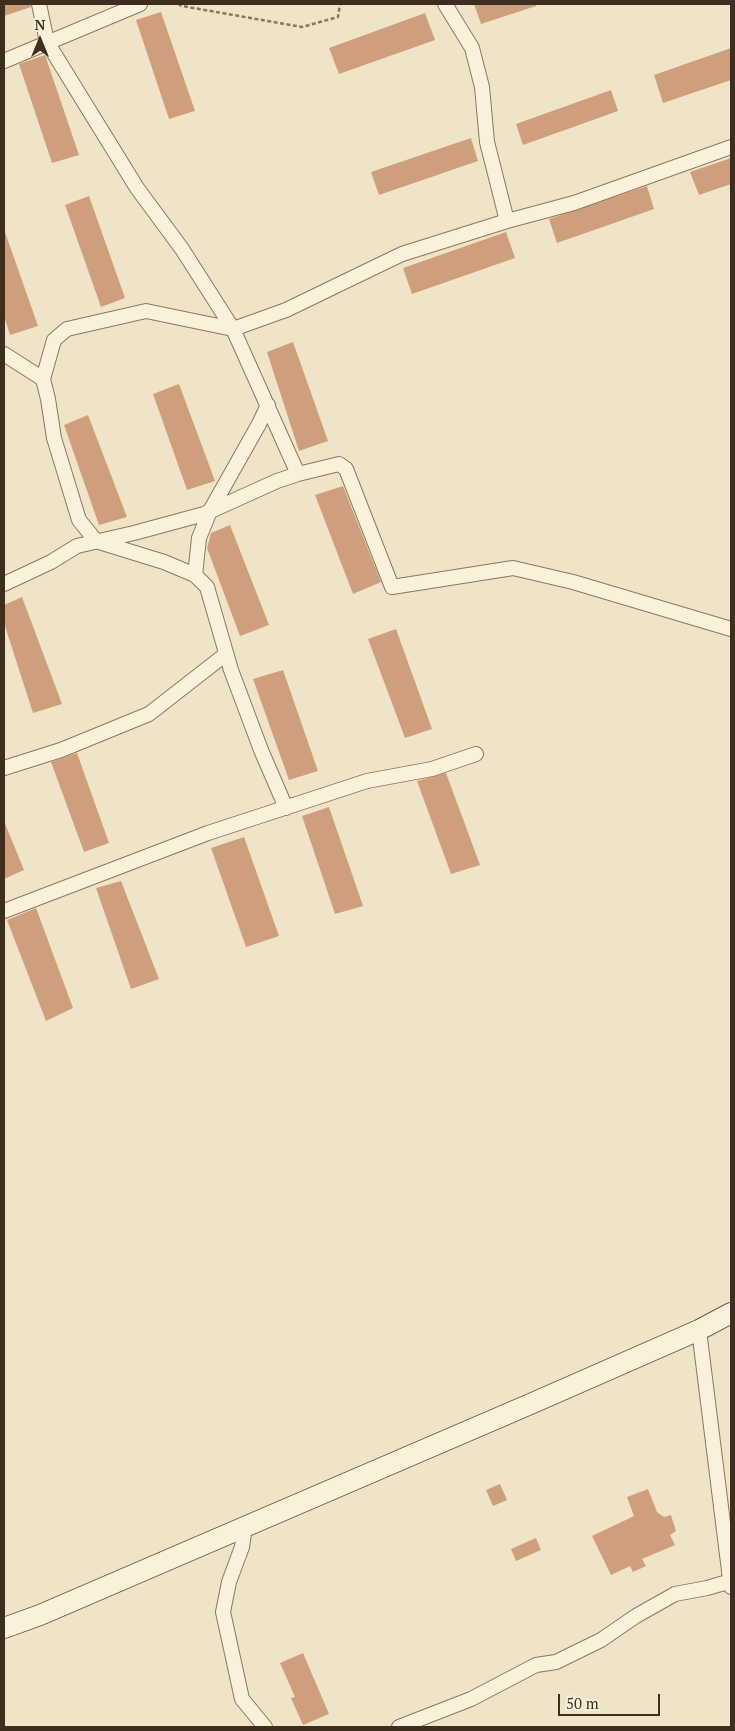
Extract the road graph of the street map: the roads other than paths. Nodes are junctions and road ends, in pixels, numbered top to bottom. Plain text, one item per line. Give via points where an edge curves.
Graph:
1 (39, 4) edge
2 (140, 4) edge
3 (445, 4) edge
4 (47, 42) junction
5 (4, 61) edge
6 (731, 147) edge
7 (507, 221) junction
8 (233, 329) junction
9 (4, 354) edge
10 (42, 379) junction
11 (268, 405) junction
12 (298, 474) junction
13 (210, 511) junction
14 (96, 542) junction
15 (195, 575) junction
16 (4, 584) edge
17 (731, 629) edge
18 (226, 654) junction
19 (476, 754) dead end
20 (4, 768) edge
21 (286, 808) junction
22 (4, 911) edge
23 (731, 1313) edge
24 (700, 1330) junction
25 (245, 1527) junction
26 (731, 1581) edge
27 (731, 1587) edge
28 (4, 1628) edge
29 (265, 1727) edge
30 (399, 1727) edge

1 - 4 street
2 - 4 street
3 - 7 street via 472,48 482,87 486,142
4 - 5 street
4 - 8 street via 137,188 182,249
6 - 7 street via 574,203
7 - 8 street via 402,254 286,310
8 - 10 street via 146,311 67,330 54,340
8 - 11 street
9 - 10 street
10 - 14 street via 54,438 79,520
11 - 12 street
11 - 13 street
12 - 13 street
12 - 17 street via 339,464 346,469 392,587 513,568 573,582
13 - 14 street
13 - 15 street via 199,538
14 - 15 street via 164,562
14 - 16 street via 77,546
15 - 18 street via 207,587
18 - 20 street via 149,714 61,750
18 - 21 street
19 - 21 street via 432,769 367,781
21 - 22 street via 208,833
23 - 24 main road
24 - 25 main road
24 - 26 street
25 - 28 main road
25 - 29 street via 223,1612 242,1699
26 - 27 street
26 - 30 street via 674,1594 601,1640 556,1662 536,1665 471,1699

